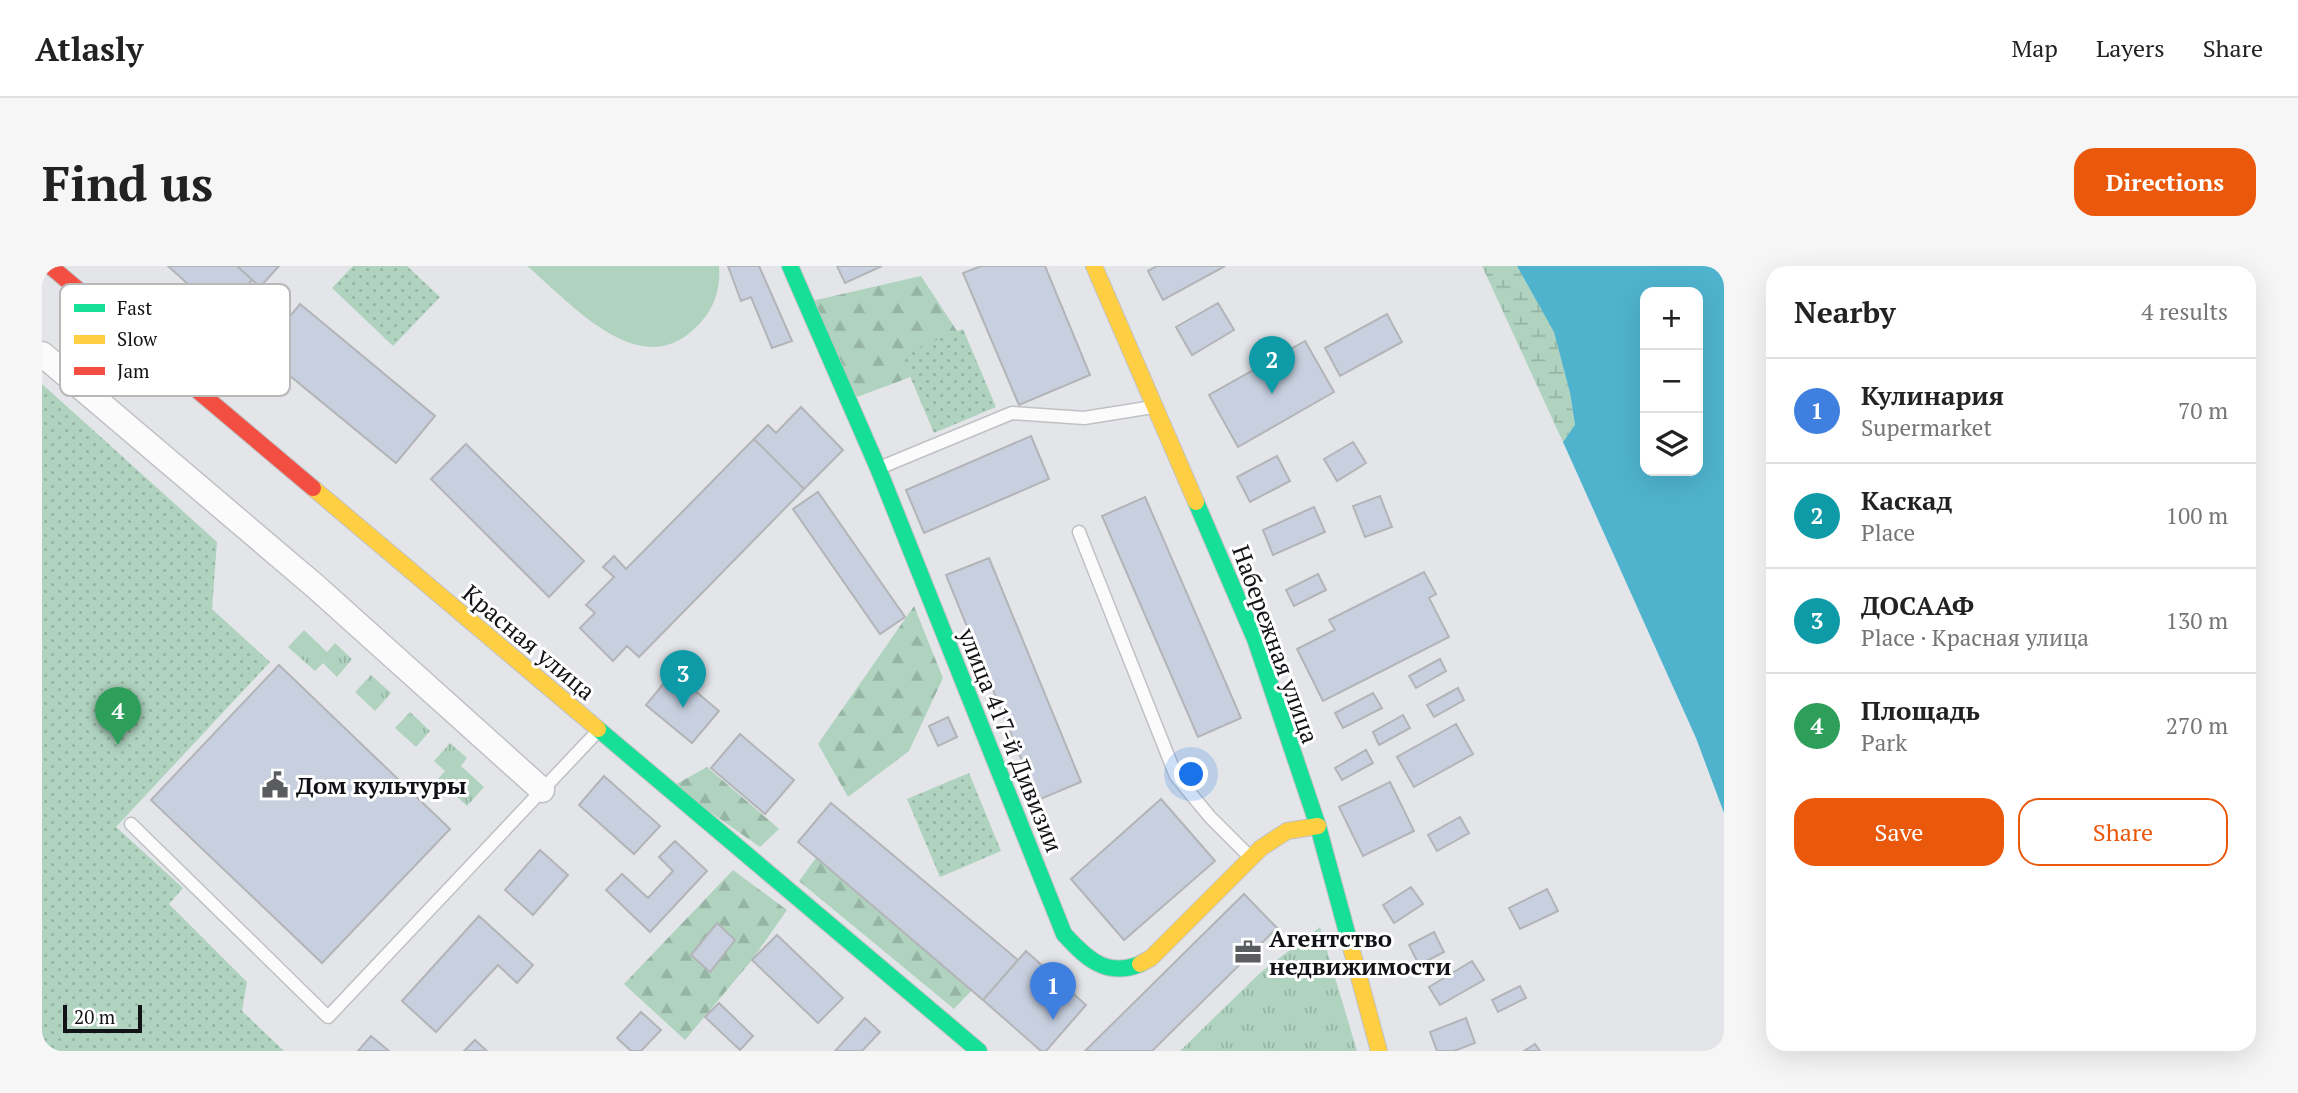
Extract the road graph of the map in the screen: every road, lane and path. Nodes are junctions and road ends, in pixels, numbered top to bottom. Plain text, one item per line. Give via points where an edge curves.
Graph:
1 (50, 266) edge
2 (790, 266) edge
3 (1094, 266) edge
4 (71, 284) edge
5 (42, 354) edge
6 (60, 369) edge
7 (91, 396) edge
8 (203, 396) edge
9 (1157, 406) junction
10 (878, 468) junction
11 (1079, 533) dead end
12 (598, 731) junction
13 (542, 790) junction
14 (131, 824) dead end
15 (1318, 826) junction
16 (1251, 858) junction
17 (979, 1051) edge
18 (1379, 1051) edge

1 - 4 street, Красная улица
2 - 10 street, улица 417-й Дивизии
3 - 9 street, Набережная улица
5 - 6 street
7 - 13 street via 315,586
8 - 12 street, Красная улица
9 - 10 lane via 1084,418 1012,413
9 - 15 street, Набережная улица via 1255,639
10 - 16 street, улица 417-й Дивизии via 1064,934 1085,958 1106,971 1130,970 1151,958
11 - 16 lane via 1176,776
12 - 13 lane
12 - 17 street, Красная улица
13 - 14 lane via 328,1017
15 - 16 street, улица 417-й Дивизии via 1287,831
15 - 18 street, Набережная улица

